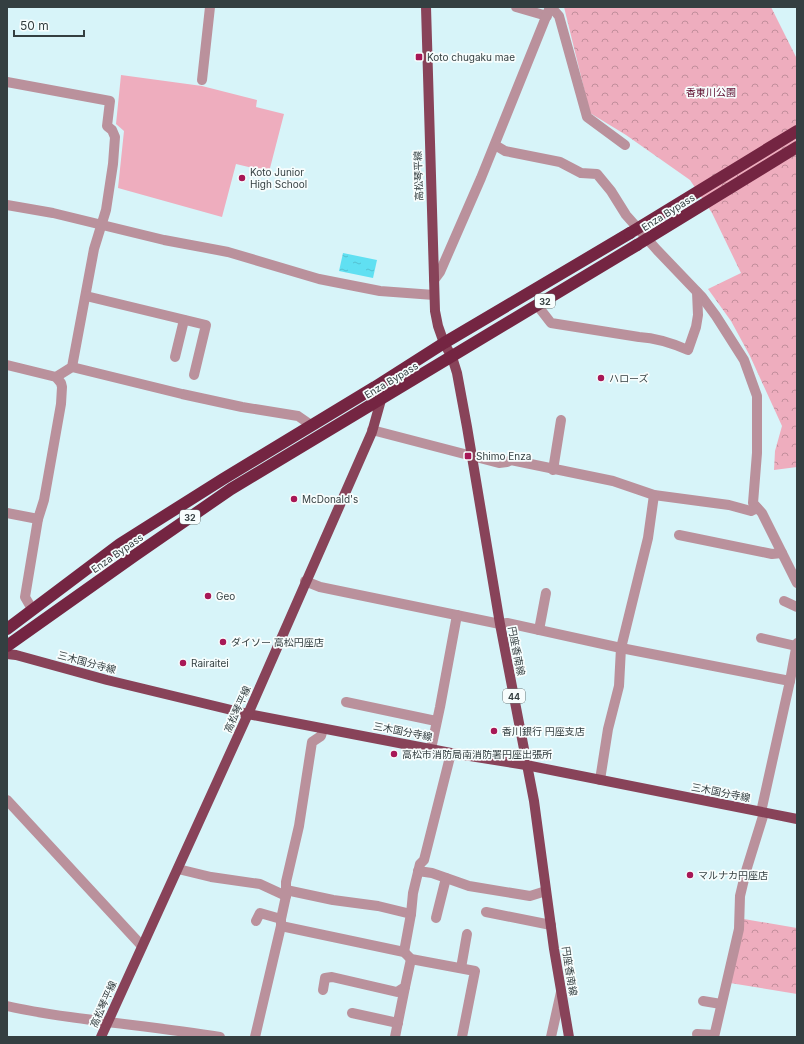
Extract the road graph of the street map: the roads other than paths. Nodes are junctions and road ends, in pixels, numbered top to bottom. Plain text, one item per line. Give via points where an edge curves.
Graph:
1 (210, 7) edge
2 (426, 7) edge
3 (516, 7) edge
4 (550, 9) edge
5 (202, 80) dead end
6 (7, 82) edge
7 (797, 131) edge
8 (495, 145) junction
9 (625, 145) dead end
10 (797, 147) edge
11 (7, 205) edge
12 (102, 224) junction
13 (434, 280) junction
14 (698, 292) junction
15 (434, 295) junction
16 (86, 296) junction
17 (537, 305) junction
18 (184, 320) junction
19 (444, 342) junction
20 (175, 357) dead end
21 (452, 357) junction
22 (7, 365) edge
23 (72, 367) junction
24 (194, 375) dead end
25 (56, 377) junction
26 (375, 387) junction
27 (381, 400) junction
28 (561, 420) dead end
29 (311, 425) junction
30 (372, 430) junction
31 (472, 455) junction
32 (553, 470) junction
33 (654, 495) junction
34 (757, 508) junction
35 (7, 513) edge
36 (38, 519) junction
37 (679, 535) dead end
38 (782, 553) junction
39 (306, 581) junction
40 (797, 583) edge
41 (546, 593) dead end
42 (784, 602) dead end
43 (797, 607) edge
44 (32, 609) junction
45 (457, 615) junction
46 (500, 624) junction
47 (7, 629) edge
48 (538, 630) junction
49 (761, 638) dead end
50 (797, 645) edge
51 (7, 646) edge
52 (621, 648) junction
53 (7, 654) edge
54 (790, 681) junction
55 (346, 702) dead end
56 (248, 714) junction
57 (436, 721) junction
58 (323, 729) junction
59 (431, 749) junction
60 (451, 753) junction
61 (526, 765) junction
62 (600, 780) junction
63 (7, 800) edge
64 (763, 812) junction
65 (797, 819) edge
66 (178, 869) junction
67 (418, 871) junction
68 (446, 878) junction
69 (546, 891) junction
70 (286, 893) junction
71 (486, 912) dead end
72 (411, 914) junction
73 (436, 918) dead end
74 (256, 921) dead end
75 (281, 922) junction
76 (551, 925) junction
77 (467, 934) dead end
78 (142, 946) junction
79 (408, 955) junction
80 (461, 968) junction
81 (405, 987) junction
82 (323, 990) dead end
83 (562, 992) junction
84 (703, 1001) dead end
85 (721, 1004) junction
86 (7, 1006) edge
87 (352, 1013) dead end
88 (108, 1022) junction
89 (398, 1023) junction
90 (697, 1034) dead end
91 (714, 1036) edge
92 (101, 1037) edge
93 (220, 1037) edge
94 (255, 1037) edge
95 (395, 1037) edge
96 (462, 1037) edge
97 (552, 1037) edge
98 (569, 1037) edge

1 - 5 street
2 - 13 main road, 高松琴平線
3 - 4 street
4 - 8 street
4 - 9 street via 559,16 587,117
6 - 12 street via 110,101 107,126 115,137 113,164
7 - 19 highway, Enza Bypass / 32, bridge
8 - 13 street via 440,272
8 - 14 street via 505,150 560,162 581,173 596,174 611,190 626,214
10 - 17 highway, Enza Bypass / 32, bridge
11 - 12 street
12 - 15 street via 164,240 228,252 319,279 380,291
12 - 16 street via 94,249
13 - 15 main road, 高松琴平線
14 - 17 street via 696,327 688,350 653,338 551,322
14 - 34 street via 744,360 757,396 757,453 753,503
15 - 19 main road, 高松琴平線 via 438,326
16 - 18 street
16 - 23 street
17 - 21 highway, Enza Bypass / 32
18 - 20 street
18 - 24 street via 206,325
19 - 21 main road, 円座香南線 / 44
19 - 26 highway, Enza Bypass / 32
21 - 27 highway, Enza Bypass / 32
21 - 31 main road, 円座香南線 / 44
22 - 25 street
23 - 25 street
23 - 29 street via 242,408 298,416
25 - 36 street via 61,382 61,404 44,500
26 - 27 main road
26 - 29 highway, Enza Bypass / 32
27 - 30 main road, 高松琴平線
27 - 51 highway, Enza Bypass / 32 via 231,489
28 - 32 street
29 - 44 highway, Enza Bypass / 32 via 120,544
30 - 31 street
30 - 39 main road, 高松琴平線
31 - 32 street via 499,463 511,460
31 - 46 main road, 円座香南線 / 44
32 - 33 street via 613,481
33 - 34 street via 729,505 751,511
33 - 52 street via 648,538
34 - 38 street
35 - 36 street
36 - 44 street via 25,597
37 - 38 street via 772,554
38 - 40 street
39 - 45 street via 320,587
39 - 56 main road, 高松琴平線
41 - 48 street
42 - 43 street
44 - 47 highway, Enza Bypass / 32
45 - 46 street
45 - 57 street
46 - 48 street via 507,623
46 - 61 main road, 円座香南線 / 44
48 - 52 street
49 - 50 street
50 - 54 street
52 - 54 street
52 - 62 street via 618,686
53 - 56 main road, 三木国分寺線
54 - 64 street
55 - 57 street
56 - 58 main road, 三木国分寺線
56 - 66 main road, 高松琴平線
57 - 59 street
58 - 59 main road, 三木国分寺線
58 - 70 street via 321,736 312,742
59 - 60 main road, 三木国分寺線
60 - 61 main road, 三木国分寺線
60 - 67 street via 424,860
61 - 62 main road, 三木国分寺線
61 - 69 main road, 円座香南線 / 44 via 534,801
62 - 64 main road, 三木国分寺線
63 - 78 street
64 - 65 main road, 三木国分寺線
64 - 85 street via 740,896 739,929
66 - 70 street via 210,877 260,884
66 - 78 main road, 高松琴平線
67 - 68 street via 432,872
67 - 72 street
68 - 69 street via 469,886 530,896
68 - 73 street
69 - 76 main road, 円座香南線 / 44
70 - 72 street via 378,906
70 - 75 street
71 - 76 street
72 - 79 street
74 - 75 street via 260,913
75 - 79 street
75 - 94 street
76 - 83 main road, 円座香南線 / 44
77 - 80 street
78 - 88 main road, 高松琴平線
79 - 80 street
79 - 81 street
80 - 96 street via 475,971
81 - 82 street via 397,992 332,977 325,978
81 - 89 street
83 - 97 street
83 - 98 main road, 円座香南線 / 44
84 - 85 street
85 - 91 street
86 - 88 street
87 - 89 street
88 - 92 main road, 高松琴平線
88 - 93 street
89 - 95 street
90 - 91 street

